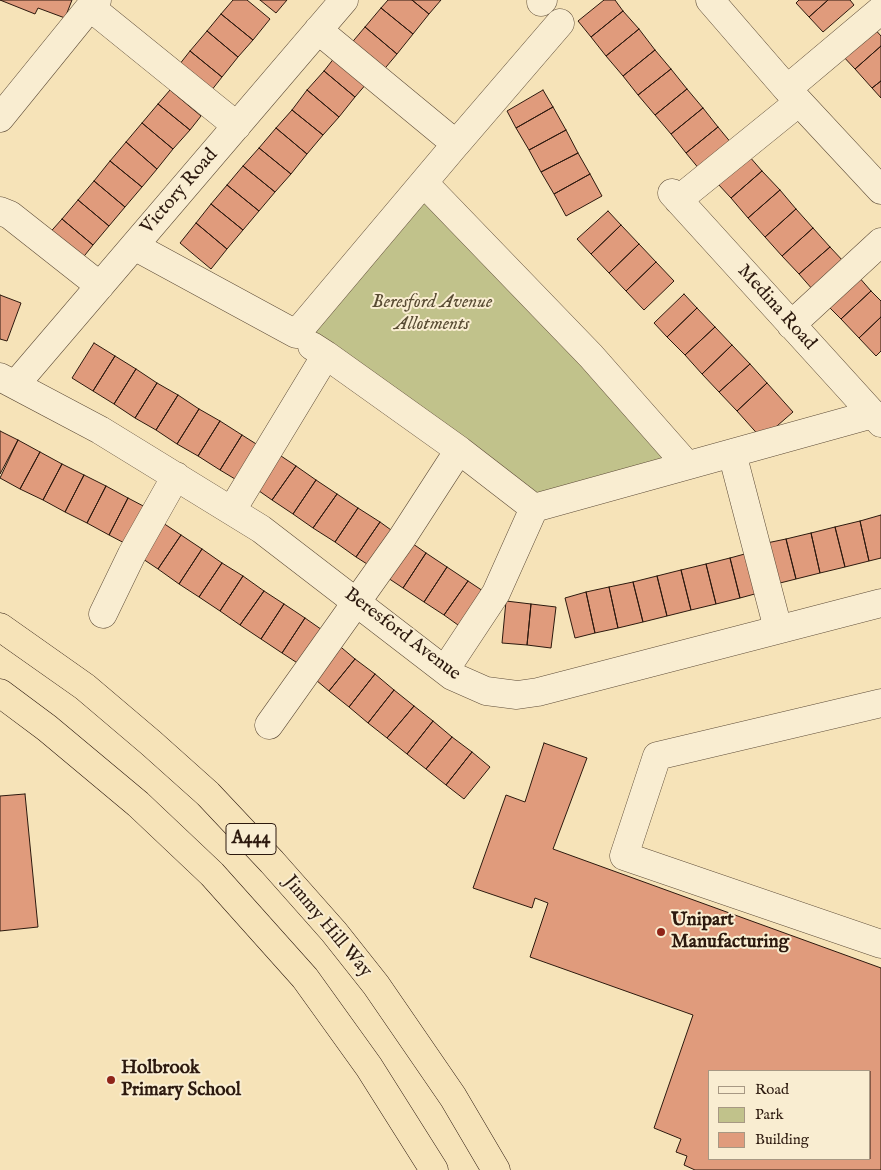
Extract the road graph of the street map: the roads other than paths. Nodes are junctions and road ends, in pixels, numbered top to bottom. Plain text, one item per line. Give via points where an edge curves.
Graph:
1 (344, 0) edge
2 (710, 0) edge
3 (94, 4) edge
4 (881, 10) edge
5 (560, 23) dead end
6 (318, 30) junction
7 (793, 95) junction
8 (0, 118) edge
9 (237, 126) junction
10 (456, 144) junction
11 (424, 183) junction
12 (881, 190) edge
13 (0, 211) edge
14 (881, 242) edge
15 (134, 246) junction
16 (100, 286) junction
17 (791, 325) junction
18 (296, 334) junction
19 (326, 355) junction
20 (8, 380) edge
21 (877, 419) edge
22 (458, 450) junction
23 (732, 453) junction
24 (687, 465) junction
25 (176, 476) junction
26 (534, 508) junction
27 (232, 510) junction
28 (356, 601) junction
29 (881, 603) edge
30 (103, 614) dead end
31 (0, 627) edge
32 (778, 629) junction
33 (445, 670) junction
34 (0, 693) edge
35 (881, 703) edge
36 (269, 725) dead end
37 (881, 944) edge
38 (453, 1097) junction
39 (434, 1170) edge
40 (496, 1170) edge
41 (505, 1170) edge

1 - 6 street, Victory Road
2 - 7 street
3 - 8 street
3 - 9 street
4 - 7 street
5 - 10 street
6 - 9 street, Victory Road
6 - 10 street
7 - 12 street
7 - 17 street, Medina Road via 675,196
9 - 15 street, Victory Road
10 - 11 street
11 - 18 street
11 - 24 street via 591,356
13 - 16 street via 10,215
14 - 17 street
15 - 16 street, Victory Road
15 - 18 street
16 - 20 street, Victory Road
17 - 21 street, Medina Road
18 - 19 street
19 - 22 street
19 - 27 street
20 - 25 street, Beresford Avenue
21 - 23 street
22 - 26 street
22 - 28 street via 402,538
23 - 24 street
23 - 32 street
24 - 26 street
25 - 27 street, Beresford Avenue
25 - 30 street
26 - 33 street via 496,593
27 - 28 street, Beresford Avenue via 261,528
28 - 33 street, Beresford Avenue
28 - 36 street
29 - 32 street, Beresford Avenue
31 - 38 highway, Jimmy Hill Way / A444 via 85,687 208,794 334,932 381,992
32 - 33 street, Beresford Avenue via 517,695 486,691
34 - 39 highway, A444 via 138,804 212,874 305,978 370,1067
35 - 37 street via 656,756 624,856
38 - 40 highway, Jimmy Hill Way / A444
38 - 41 street

